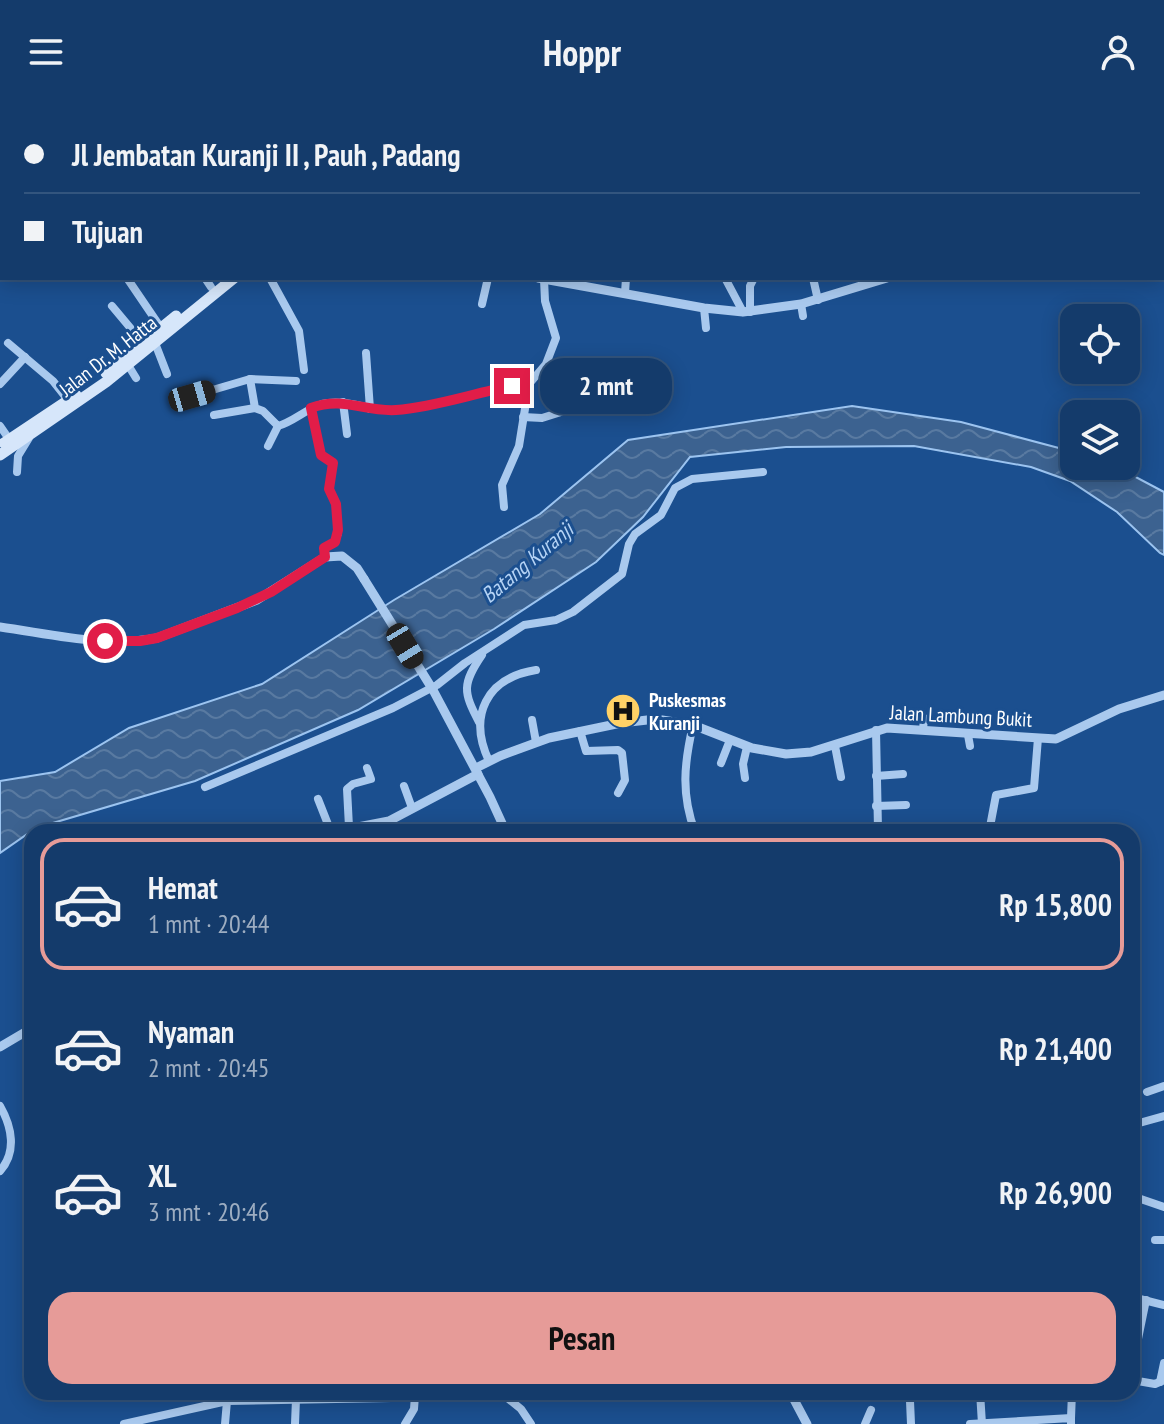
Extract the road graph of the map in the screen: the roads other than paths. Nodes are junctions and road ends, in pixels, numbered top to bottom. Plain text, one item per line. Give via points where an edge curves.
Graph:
1 (128, 280) edge
2 (231, 280) edge
3 (271, 280) edge
4 (488, 280) edge
5 (541, 280) edge
6 (547, 280) edge
7 (626, 280) edge
8 (726, 280) edge
9 (753, 280) dead end
10 (813, 280) edge
11 (881, 280) edge
12 (208, 282) edge
13 (625, 293) junction
14 (818, 300) junction
15 (482, 304) dead end
16 (801, 304) junction
17 (112, 306) dead end
18 (704, 308) junction
19 (747, 312) junction
20 (803, 316) dead end
21 (161, 328) junction
22 (706, 328) dead end
23 (8, 343) dead end
24 (149, 343) junction
25 (366, 353) dead end
26 (25, 357) junction
27 (128, 362) junction
28 (304, 370) dead end
29 (167, 374) dead end
30 (136, 378) dead end
31 (250, 379) junction
32 (296, 381) dead end
33 (0, 384) edge
34 (529, 384) junction
35 (192, 396) dead end
36 (68, 400) junction
37 (599, 400) dead end
38 (343, 402) junction
39 (255, 408) junction
40 (311, 408) junction
41 (370, 409) junction
42 (214, 415) dead end
43 (523, 417) junction
44 (0, 426) edge
45 (278, 426) junction
46 (32, 434) junction
47 (347, 434) dead end
48 (5, 442) edge
49 (268, 446) dead end
50 (0, 455) edge
51 (17, 472) dead end
52 (763, 472) dead end
53 (504, 507) dead end
54 (325, 557) junction
55 (0, 627) edge
56 (484, 651) junction
57 (536, 670) dead end
58 (1164, 695) edge
59 (924, 718) dead end
60 (532, 720) dead end
61 (479, 722) junction
62 (693, 725) junction
63 (876, 730) junction
64 (923, 730) junction
65 (580, 731) junction
66 (968, 735) junction
67 (1038, 738) junction
68 (730, 740) junction
69 (536, 742) junction
70 (835, 746) junction
71 (970, 746) dead end
72 (747, 747) junction
73 (489, 761) junction
74 (721, 763) dead end
75 (367, 768) dead end
76 (477, 771) junction
77 (903, 774) dead end
78 (876, 776) junction
79 (841, 777) dead end
80 (745, 778) dead end
81 (404, 786) dead end
82 (205, 787) dead end
83 (618, 793) dead end
84 (318, 799) dead end
85 (906, 805) dead end
86 (876, 806) junction
87 (412, 808) junction
88 (329, 824) edge
89 (354, 824) edge
90 (376, 824) edge
91 (502, 824) edge
92 (693, 824) edge
93 (878, 824) edge
94 (991, 824) edge
95 (24, 1033) edge
96 (0, 1047) edge
97 (1164, 1086) edge
98 (1147, 1092) dead end
99 (0, 1106) edge
100 (1164, 1116) edge
101 (1140, 1123) edge
102 (0, 1171) edge
103 (1140, 1198) edge
104 (1164, 1207) edge
105 (1140, 1299) edge
106 (1146, 1300) junction
107 (1164, 1305) edge
108 (1140, 1329) edge
109 (1164, 1363) edge
110 (1162, 1381) edge
111 (1140, 1382) edge
112 (208, 1400) edge
113 (262, 1400) edge
114 (296, 1400) edge
115 (415, 1400) edge
116 (510, 1400) edge
117 (794, 1400) edge
118 (981, 1400) edge
119 (1072, 1400) edge
120 (227, 1401) junction
121 (910, 1401) dead end
122 (208, 1405) junction
123 (871, 1410) dead end
124 (1071, 1421) edge
125 (982, 1423) edge
126 (124, 1424) edge
127 (225, 1424) edge
128 (295, 1424) edge
129 (405, 1424) edge
130 (531, 1424) edge
131 (807, 1424) edge
132 (865, 1424) edge
133 (911, 1424) edge
134 (970, 1424) edge

1 - 21 street
2 - 24 main road, Jalan Dr. M. Hatta
3 - 28 street via 299,331
4 - 15 street
5 - 34 street via 556,338 546,364
6 - 13 street
7 - 13 street
8 - 19 street
9 - 19 street
10 - 14 street
11 - 14 street
12 - 21 main road, Jalan Dr. M. Hatta
13 - 18 street
14 - 16 street
16 - 19 street
16 - 20 street
17 - 24 street
18 - 19 street
18 - 22 street
21 - 24 main road, Jalan Dr. M. Hatta
23 - 26 street
24 - 27 main road, Jalan Dr. M. Hatta
24 - 29 street
25 - 41 street
26 - 33 street
26 - 36 street
27 - 30 street
27 - 36 main road, Jalan Dr. M. Hatta
27 - 46 main road, Jalan Dr. M. Hatta
31 - 32 street
31 - 35 street
31 - 39 street
34 - 41 street via 405,409
34 - 43 street
36 - 48 main road, Jalan Dr. M. Hatta
37 - 43 street via 542,418
38 - 40 street
38 - 41 street
38 - 47 street
39 - 42 street
39 - 45 street
40 - 45 street
40 - 54 street via 321,455 333,463 329,489 338,533 324,548
43 - 53 street via 519,446 502,485
44 - 48 street
45 - 49 street
46 - 50 main road, Jalan Dr. M. Hatta
46 - 51 street via 18,456
52 - 56 street via 692,479 675,488 661,515 635,534 622,574 573,612 524,625
54 - 55 street via 257,600 157,638 105,641
54 - 76 street, bridge via 342,556 357,568
56 - 61 street via 466,688
56 - 82 street via 393,708
57 - 61 street via 501,684 489,695
58 - 67 street, Jalan Lambung Bukit via 1119,709 1056,739
59 - 64 street
60 - 69 street
61 - 73 street
62 - 65 street, Jalan Lambung Bukit via 656,719
62 - 68 street, Jalan Lambung Bukit
62 - 92 street via 684,796
63 - 64 street, Jalan Lambung Bukit
63 - 70 street, Jalan Lambung Bukit
63 - 78 street
64 - 66 street, Jalan Lambung Bukit
65 - 69 street, Jalan Lambung Bukit
65 - 83 street via 586,751 622,753 625,780
66 - 67 street, Jalan Lambung Bukit
66 - 71 street
67 - 94 street via 1034,788 996,795
68 - 72 street, Jalan Lambung Bukit
68 - 74 street
69 - 73 street, Jalan Lambung Bukit
70 - 72 street, Jalan Lambung Bukit via 799,754
70 - 79 street
72 - 80 street
73 - 76 street, Jalan Lambung Bukit
75 - 89 street via 371,779 347,789
76 - 87 street, Jalan Lambung Bukit
76 - 91 street
77 - 78 street
78 - 86 street
81 - 87 street
84 - 88 street
85 - 86 street
86 - 93 street
87 - 90 street, Jalan Lambung Bukit
95 - 96 street
97 - 98 street
99 - 102 street via 8,1123 11,1154
100 - 101 street
103 - 104 street
105 - 106 street
106 - 107 street
106 - 108 street
109 - 110 street
110 - 111 street
112 - 122 street
113 - 120 street
114 - 128 street
115 - 129 street
116 - 130 street
117 - 131 street
118 - 125 street
119 - 124 street
120 - 122 street
120 - 127 street
121 - 133 street
122 - 126 street
123 - 132 street
124 - 125 street
125 - 134 street

